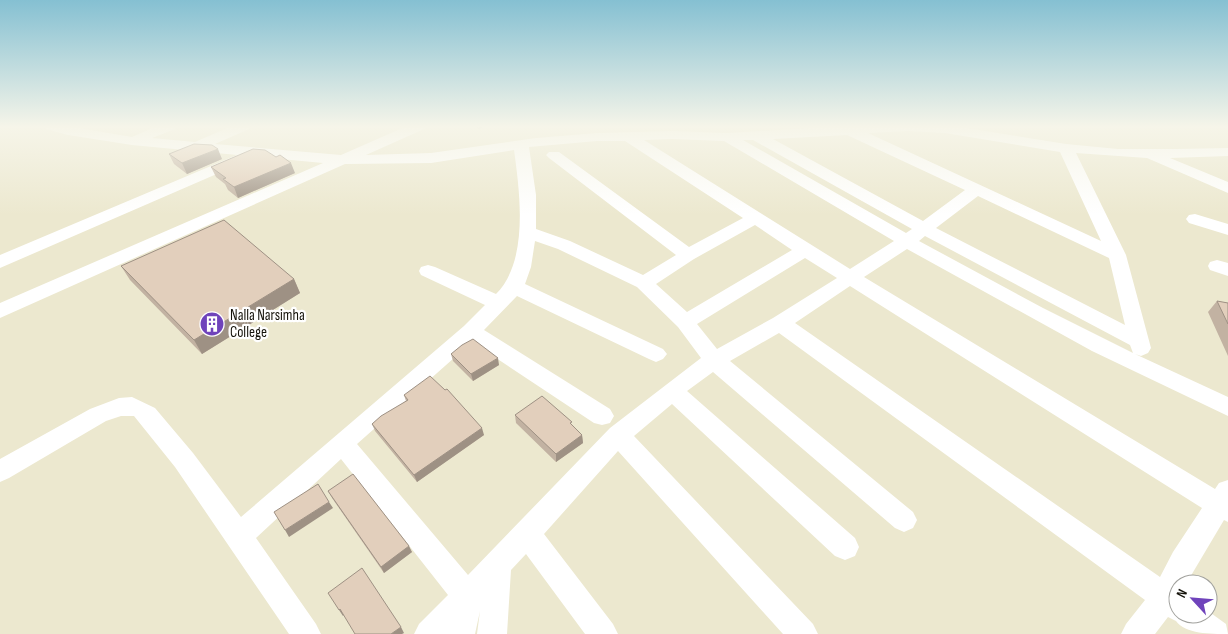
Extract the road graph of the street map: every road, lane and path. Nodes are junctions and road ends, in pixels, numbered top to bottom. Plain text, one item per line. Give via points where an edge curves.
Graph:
1 (249, 156) edge
2 (289, 156) edge
3 (355, 156) edge
4 (447, 156) edge
5 (529, 156) edge
6 (554, 156) dead end
7 (659, 156) edge
8 (759, 156) edge
9 (792, 156) edge
10 (903, 156) edge
11 (1070, 156) edge
12 (1150, 156) edge
13 (1181, 156) edge
14 (346, 160) junction
15 (1228, 175) edge
16 (1228, 188) edge
17 (976, 190) junction
18 (756, 218) junction
19 (1195, 219) dead end
20 (925, 229) junction
21 (1228, 230) edge
22 (527, 232) junction
23 (907, 241) junction
24 (805, 250) junction
25 (688, 255) junction
26 (1117, 255) junction
27 (0, 262) edge
28 (428, 271) dead end
29 (851, 278) junction
30 (644, 283) junction
31 (506, 295) junction
32 (0, 311) edge
33 (685, 322) junction
34 (780, 323) junction
35 (471, 331) junction
36 (1139, 341) junction
37 (656, 354) dead end
38 (714, 360) junction
39 (1147, 371) junction
40 (672, 390) junction
41 (1228, 407) edge
42 (610, 426) junction
43 (342, 442) junction
44 (0, 472) edge
45 (1225, 502) edge
46 (904, 520) dead end
47 (527, 534) junction
48 (239, 536) junction
49 (844, 547) dead end
50 (498, 565) junction
51 (1181, 574) edge
52 (468, 597) junction
53 (1168, 600) edge
54 (1168, 612) edge
55 (1202, 624) edge
56 (306, 634) edge
57 (430, 634) edge
58 (460, 634) edge
59 (492, 634) edge
60 (603, 634) edge
61 (803, 634) edge
62 (1136, 634) edge
63 (1216, 634) edge

1 - 27 street
2 - 14 street
3 - 14 street
4 - 14 street
5 - 22 street
6 - 25 street
7 - 18 street
8 - 23 street
9 - 20 street
10 - 17 street
11 - 26 street
12 - 16 street
13 - 15 street
14 - 32 street
17 - 20 street
17 - 26 street
18 - 24 street
18 - 25 street
19 - 21 street
20 - 23 street
20 - 36 street
22 - 30 street via 564,245
22 - 31 street via 522,267
23 - 29 street
23 - 39 street
24 - 29 street
24 - 33 street
25 - 30 street
26 - 36 street
28 - 31 street
29 - 34 street
29 - 45 street
30 - 33 street
31 - 35 street
31 - 37 street
33 - 38 street
34 - 38 street
34 - 53 street
35 - 42 street
35 - 43 street
36 - 39 street
38 - 40 street
38 - 46 street
39 - 41 street
40 - 42 street
40 - 49 street
42 - 47 street
42 - 61 street
43 - 48 street
43 - 52 street
44 - 48 street via 98,415 132,406 142,410 154,422
45 - 51 street via 1183,561
47 - 50 street
47 - 60 street
48 - 56 street
50 - 52 street
50 - 59 street
52 - 57 street
52 - 58 street
54 - 62 street
55 - 63 street

